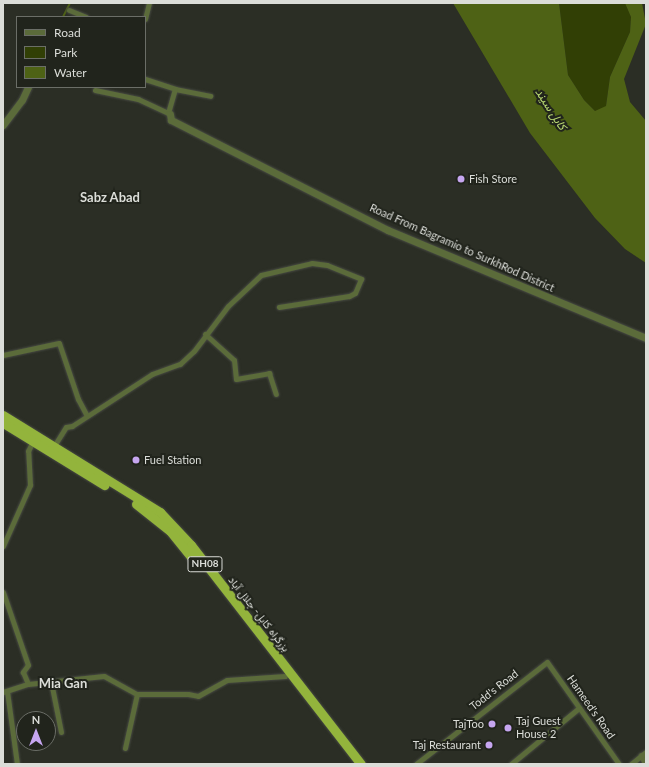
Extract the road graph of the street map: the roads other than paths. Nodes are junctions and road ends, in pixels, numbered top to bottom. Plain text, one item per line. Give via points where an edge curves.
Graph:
1 (149, 3) edge
2 (69, 10) dead end
3 (84, 16) edge
4 (146, 16) edge
5 (146, 79) edge
6 (28, 88) edge
7 (175, 89) junction
8 (95, 90) dead end
9 (210, 96) dead end
10 (169, 114) junction
11 (3, 125) edge
12 (279, 307) dead end
13 (205, 334) junction
14 (646, 338) edge
15 (3, 355) edge
16 (276, 394) dead end
17 (3, 415) edge
18 (87, 416) junction
19 (3, 423) edge
20 (35, 438) junction
21 (54, 446) junction
22 (3, 546) edge
23 (3, 592) edge
24 (547, 662) joint
25 (286, 676) junction
26 (51, 682) junction
27 (28, 684) junction
28 (5, 692) edge
29 (137, 694) junction
30 (580, 708) junction
31 (61, 732) dead end
32 (125, 748) dead end
33 (646, 752) edge
34 (640, 755) junction
35 (17, 764) edge
36 (354, 764) edge
37 (361, 764) edge
38 (416, 764) edge
39 (511, 764) edge
40 (619, 764) edge
41 (630, 764) edge
42 (645, 764) edge

1 - 4 street
2 - 3 street
5 - 7 street
6 - 11 street via 22,100
7 - 9 street
7 - 10 street
8 - 10 street via 138,99
10 - 14 street, Road From Bagramio to SurkhRod District via 171,120 388,230
12 - 13 street via 349,296 355,293 361,279 327,265 312,263 261,275 228,306
13 - 16 street via 234,360 236,379 269,373
13 - 18 street via 194,351 180,364 152,374
15 - 18 street via 59,343 78,399
17 - 20 highway, بزرگراه کابل- جلال آباد / NH08
18 - 21 street via 66,427
19 - 20 highway, بزرگراه کابل- جلال آباد / NH08
20 - 21 highway, بزرگراه کابل- جلال آباد / NH08
20 - 22 street via 28,451 30,485
20 - 25 highway, بزرگراه کابل- جلال آباد / NH08 via 131,501 170,531
21 - 37 highway, بزرگراه کابل- جلال آباد / NH08 via 160,512 191,545
23 - 27 street via 28,665 23,672
24 - 30 street, Hameed's Road
24 - 38 street, Todd's Road
25 - 29 street via 227,680 198,696
25 - 36 highway, بزرگراه کابل- جلال آباد / NH08
26 - 27 street
26 - 29 street via 104,676
26 - 31 street
27 - 28 street
28 - 35 street
29 - 32 street
30 - 39 street
30 - 40 street, Hameed's Road
33 - 34 street
34 - 41 street
34 - 42 street

